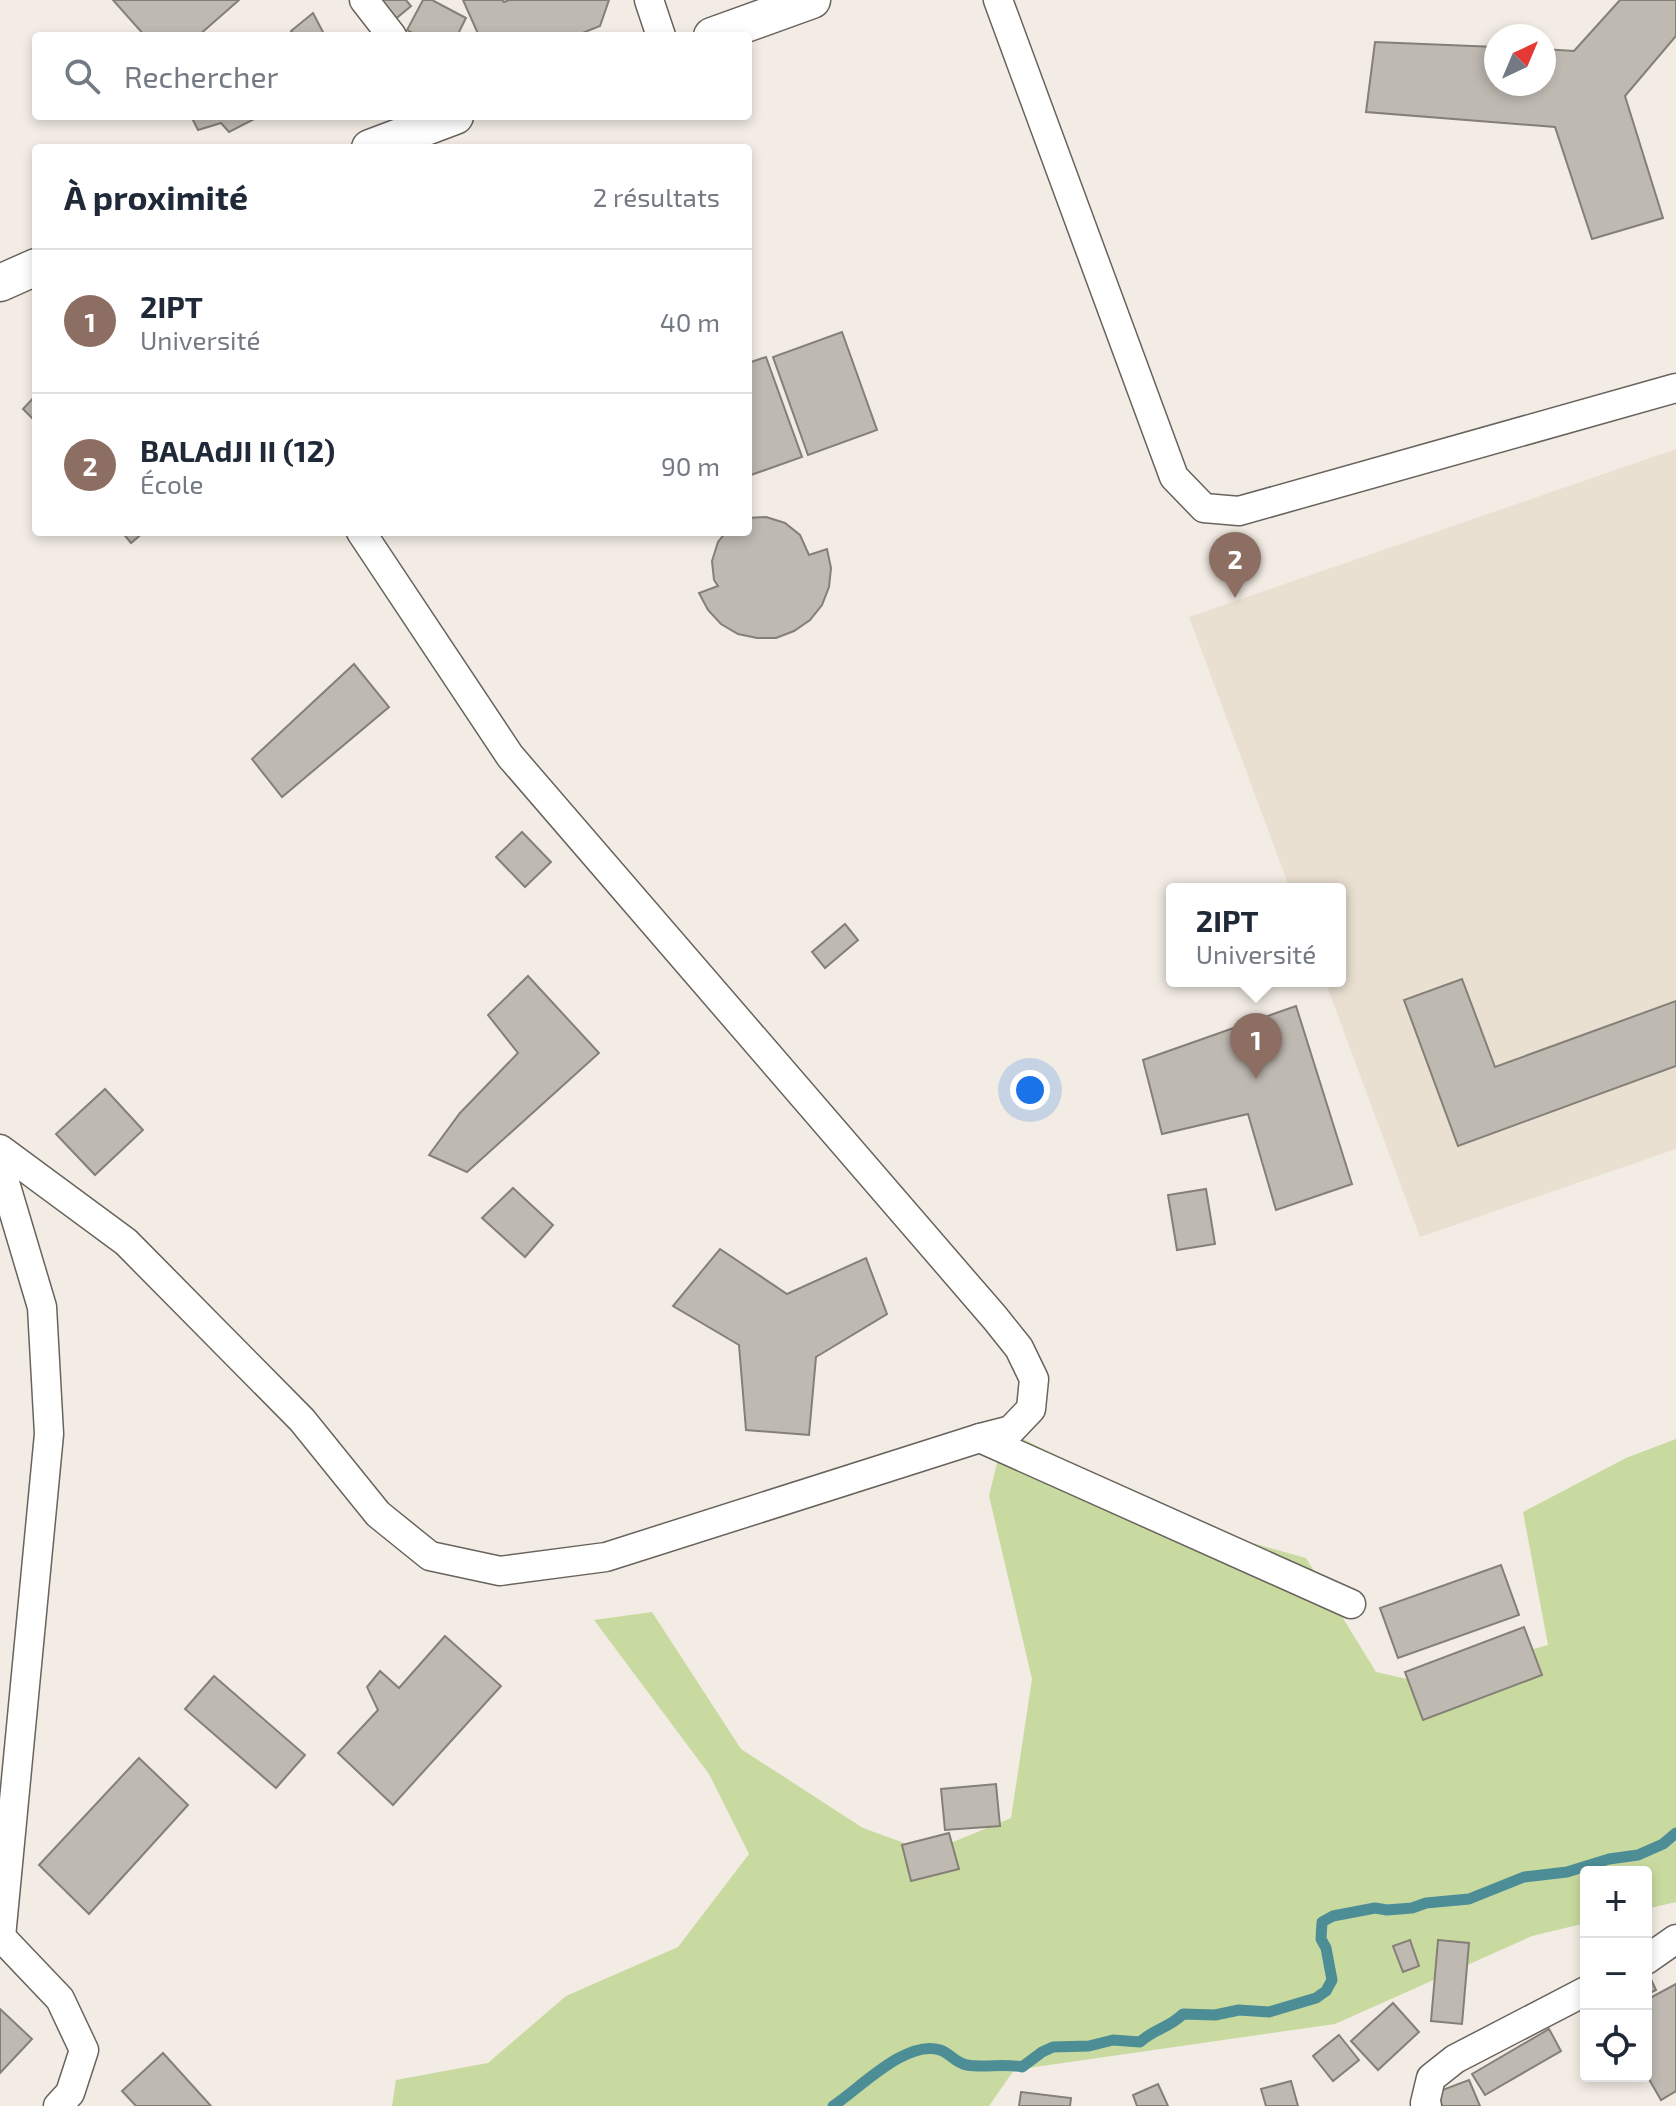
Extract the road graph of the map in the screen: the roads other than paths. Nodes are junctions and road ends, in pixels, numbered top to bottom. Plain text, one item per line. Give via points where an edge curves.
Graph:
1 (364, 0) edge
2 (649, 0) edge
3 (812, 0) edge
4 (998, 0) edge
5 (389, 32) edge
6 (660, 32) edge
7 (723, 32) edge
8 (444, 120) edge
9 (381, 144) edge
10 (32, 269) edge
11 (0, 283) edge
12 (1676, 388) edge
13 (364, 536) edge
14 (0, 1149) edge
15 (0, 1166) edge
16 (980, 1438) junction
17 (1351, 1604) dead end
18 (0, 1937) edge
19 (1676, 1939) edge
20 (1652, 1956) edge
21 (1580, 1994) edge
22 (58, 2106) edge
23 (1427, 2106) edge

1 - 5 street
2 - 6 street
3 - 7 street
4 - 12 street via 1174,477 1204,508 1239,511
8 - 9 street
10 - 11 street
13 - 16 street via 510,756 1019,1348 1034,1379 1031,1409 1011,1430
14 - 16 street via 126,1242 302,1420 378,1514 430,1556 500,1571 606,1557
15 - 18 street via 42,1307 49,1434
16 - 17 street
18 - 22 street via 60,1999 84,2050 70,2093
19 - 20 street
21 - 23 street via 1455,2059 1431,2078

